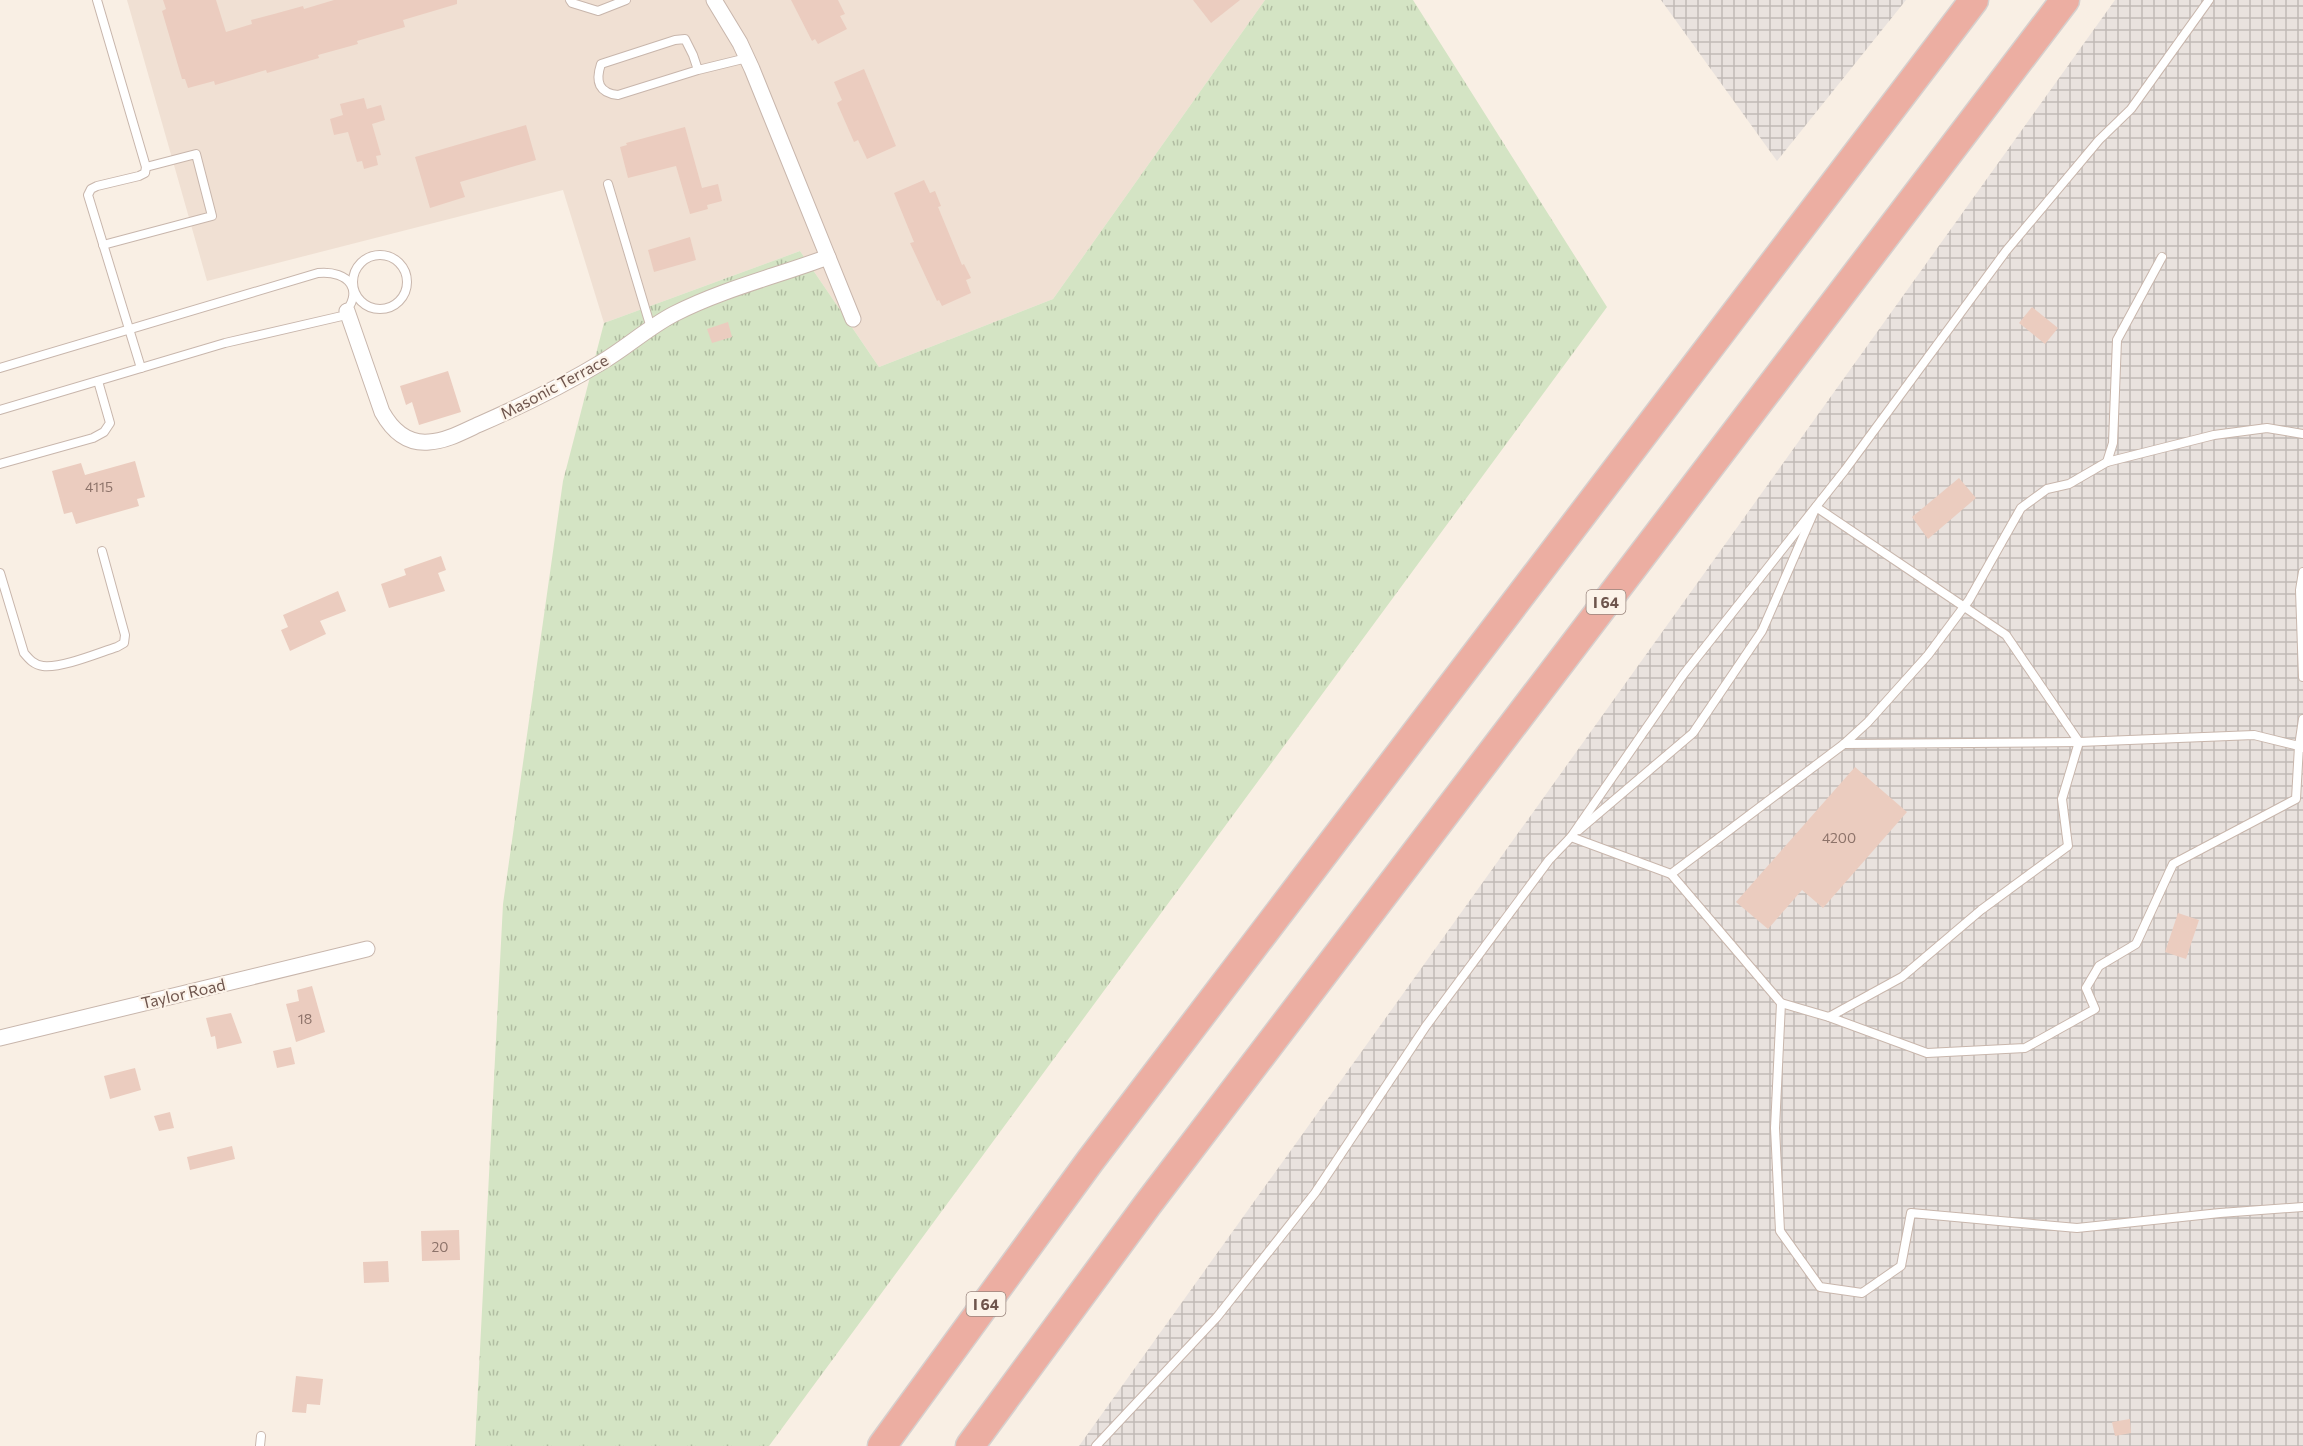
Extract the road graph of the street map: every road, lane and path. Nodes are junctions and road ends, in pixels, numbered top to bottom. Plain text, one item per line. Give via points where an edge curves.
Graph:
1 (97, 0) edge
2 (570, 0) edge
3 (626, 0) edge
4 (714, 0) edge
5 (1974, 0) edge
6 (2065, 0) edge
7 (2209, 0) edge
8 (747, 58) junction
9 (698, 70) junction
10 (146, 167) junction
11 (608, 184) dead end
12 (103, 245) junction
13 (828, 257) junction
14 (2162, 257) dead end
15 (354, 289) junction
16 (347, 311) junction
17 (853, 319) dead end
18 (651, 328) junction
19 (128, 329) junction
20 (0, 368) edge
21 (141, 368) junction
22 (98, 381) junction
23 (0, 410) edge
24 (2303, 434) edge
25 (2107, 462) junction
26 (0, 464) edge
27 (1816, 507) junction
28 (102, 551) dead end
29 (2303, 572) edge
30 (0, 573) edge
31 (1964, 606) junction
32 (2303, 677) edge
33 (2303, 719) edge
34 (2079, 742) junction
35 (1844, 744) junction
36 (2301, 747) edge
37 (1571, 837) junction
38 (1671, 874) junction
39 (367, 949) dead end
40 (1781, 1003) junction
41 (1829, 1017) junction
42 (0, 1038) edge
43 (2303, 1207) edge
44 (261, 1436) dead end
45 (260, 1446) edge
46 (882, 1446) edge
47 (970, 1446) edge
48 (1096, 1446) edge

1 - 10 lane
2 - 3 lane via 598,10
4 - 8 street
5 - 46 highway, I 64 via 1090,1161
6 - 47 highway, I 64 via 1162,1185
7 - 27 lane via 2131,109 2099,140 2006,251
8 - 9 lane
8 - 13 street
9 - 9 lane via 618,95 601,88 597,75 601,64 685,39
10 - 12 lane via 139,176 91,189 88,195
10 - 12 lane via 196,154 212,216
11 - 18 lane
12 - 19 lane
13 - 17 street
13 - 18 street, Masonic Terrace via 743,286
14 - 25 lane via 2117,340 2113,443
15 - 15 lane via 363,303 387,308 405,291 405,274 396,261 372,256 358,265
15 - 16 lane via 355,298
15 - 19 lane via 339,276 318,273
16 - 18 street, Masonic Terrace via 388,423 410,440 430,442 500,415 602,362
16 - 21 lane via 326,322 264,333
19 - 20 lane
19 - 21 lane
21 - 22 lane
22 - 23 lane
22 - 26 lane via 110,423 104,432
24 - 25 lane via 2267,428 2214,435
25 - 31 lane via 2069,484 2047,489 2021,508
27 - 31 lane
27 - 37 lane via 1683,675
27 - 37 lane via 1762,631 1693,733
28 - 30 lane via 124,643 54,666 32,662 24,653
29 - 32 lane
31 - 34 lane via 2006,635
31 - 35 lane via 1928,655
33 - 36 lane
34 - 35 lane
34 - 36 lane via 2254,735
34 - 41 lane via 2062,799 2068,846 1981,910 1902,977
35 - 38 lane
36 - 41 lane via 2296,799 2174,864 2136,944 2099,966 2086,988 2095,1009 2025,1048 1927,1053
37 - 38 lane
37 - 48 lane via 1426,1026 1308,1202 1217,1317
38 - 40 lane
39 - 42 street, Taylor Road
40 - 41 lane
40 - 43 lane via 1775,1128 1780,1231 1820,1287 1862,1293 1901,1266 1911,1213 2077,1228
44 - 45 lane

